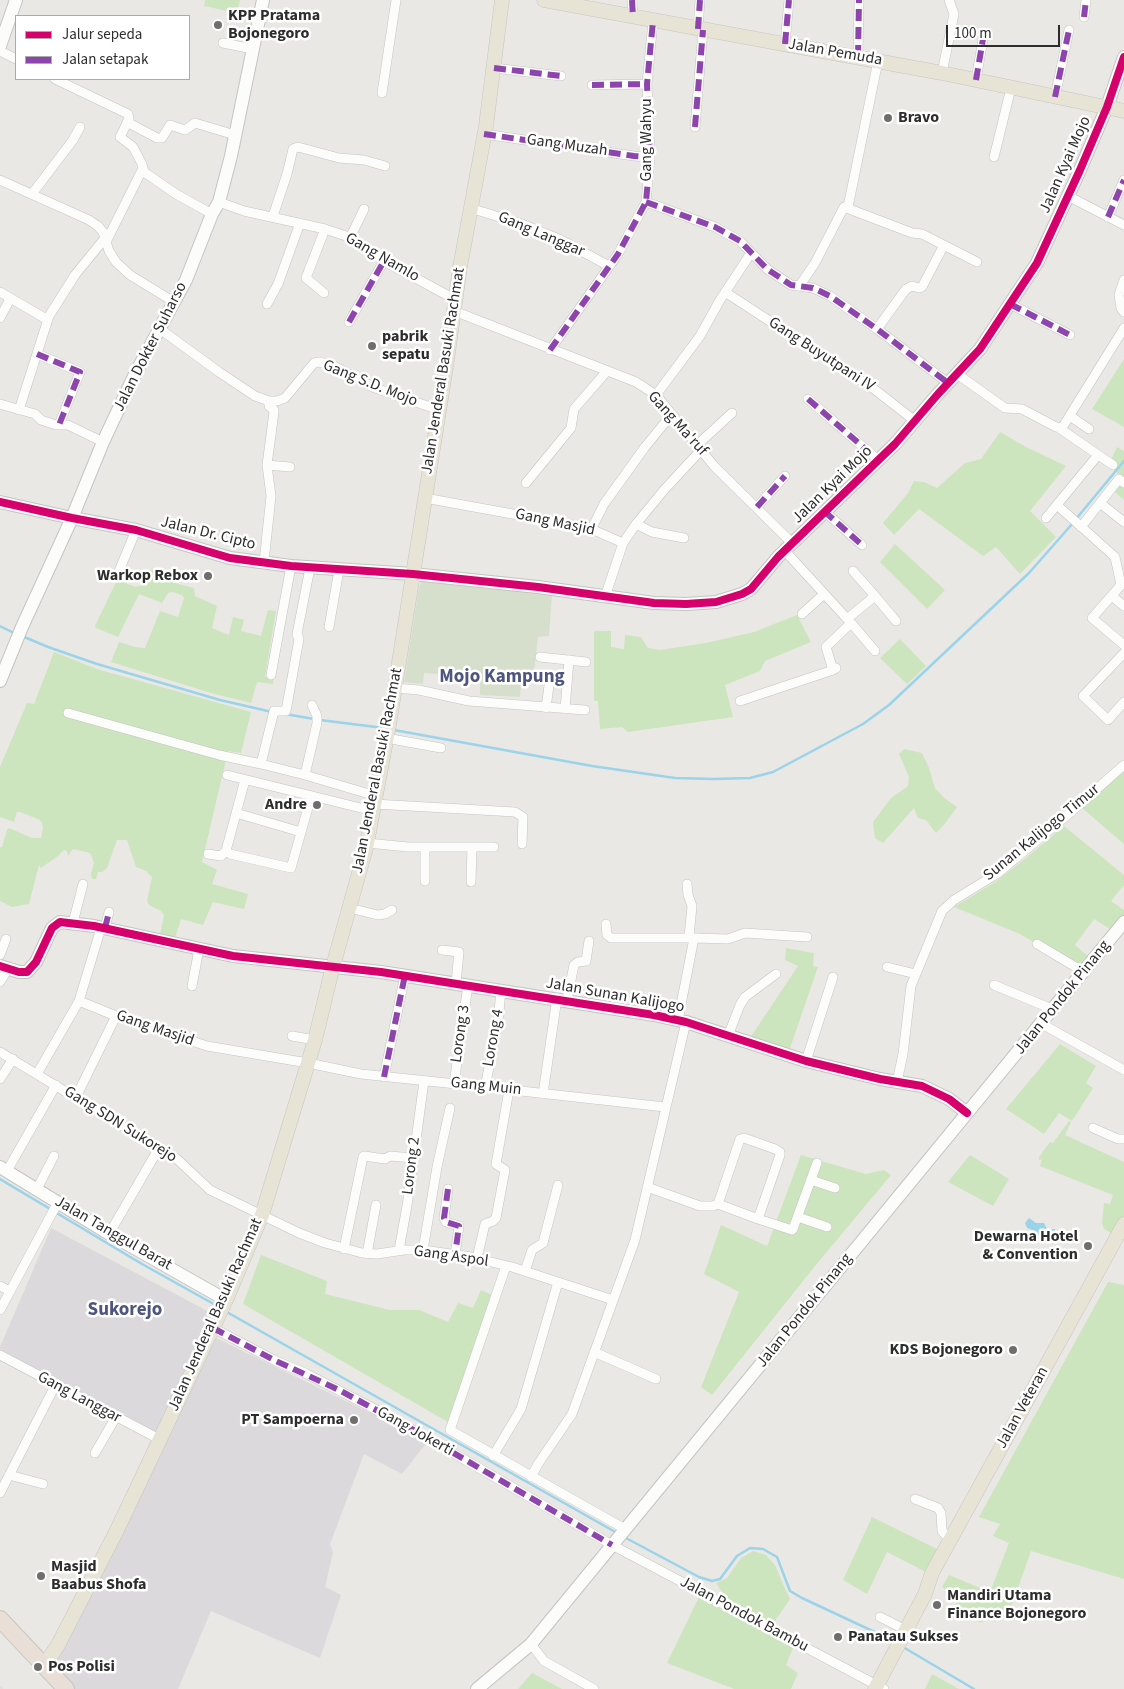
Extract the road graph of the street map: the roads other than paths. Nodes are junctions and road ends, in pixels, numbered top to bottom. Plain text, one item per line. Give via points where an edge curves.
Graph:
1 (16, 0) edge
2 (263, 0) edge
3 (396, 0) edge
4 (502, 0) edge
5 (544, 0) edge
6 (632, 0) edge
7 (700, 0) edge
8 (789, 0) edge
9 (859, 0) edge
10 (949, 0) edge
11 (1086, 0) edge
12 (1084, 17) dead end
13 (632, 18) junction
14 (653, 21) junction
15 (701, 30) junction
16 (1068, 30) dead end
17 (983, 39) dead end
18 (223, 43) dead end
19 (785, 44) junction
20 (0, 46) edge
21 (253, 49) junction
22 (0, 51) edge
23 (858, 57) junction
24 (1124, 57) edge
25 (15, 58) edge
26 (878, 61) junction
27 (494, 68) junction
28 (942, 73) junction
29 (561, 76) dead end
30 (57, 80) edge
31 (976, 80) junction
32 (647, 84) junction
33 (592, 85) dead end
34 (1011, 88) junction
35 (382, 93) dead end
36 (1055, 97) junction
37 (1106, 107) junction
38 (1124, 111) edge
39 (127, 122) junction
40 (80, 127) dead end
41 (695, 127) dead end
42 (484, 134) junction
43 (236, 135) junction
44 (650, 157) junction
45 (994, 157) dead end
46 (385, 166) dead end
47 (143, 168) junction
48 (0, 180) edge
49 (1124, 180) edge
50 (32, 194) junction
51 (1068, 196) junction
52 (219, 202) junction
53 (646, 202) junction
54 (848, 207) junction
55 (470, 208) junction
56 (364, 209) dead end
57 (212, 214) junction
58 (272, 216) junction
59 (1108, 217) junction
60 (300, 223) junction
61 (1124, 224) edge
62 (325, 229) junction
63 (350, 238) junction
64 (106, 240) junction
65 (944, 245) junction
66 (751, 253) junction
67 (384, 261) junction
68 (978, 262) dead end
69 (609, 266) junction
70 (1124, 280) edge
71 (800, 285) junction
72 (0, 292) edge
73 (725, 292) junction
74 (324, 293) dead end
75 (10, 299) junction
76 (174, 302) junction
77 (267, 304) dead end
78 (1010, 304) junction
79 (455, 305) junction
80 (1124, 312) edge
81 (0, 318) edge
82 (48, 320) junction
83 (349, 322) dead end
84 (1124, 328) edge
85 (160, 329) junction
86 (877, 329) junction
87 (1070, 335) dead end
88 (550, 350) junction
89 (37, 354) junction
90 (607, 371) junction
91 (957, 374) junction
92 (948, 383) junction
93 (656, 395) junction
94 (808, 399) dead end
95 (269, 401) junction
96 (0, 404) edge
97 (19, 410) junction
98 (439, 410) junction
99 (732, 413) dead end
100 (672, 414) junction
101 (1070, 416) junction
102 (915, 421) junction
103 (58, 425) junction
104 (1059, 428) junction
105 (1089, 429) dead end
106 (103, 442) junction
107 (699, 448) junction
108 (1098, 455) junction
109 (878, 460) junction
110 (267, 465) junction
111 (1113, 466) dead end
112 (290, 467) dead end
113 (786, 476) dead end
114 (526, 483) dead end
115 (1124, 483) edge
116 (425, 498) junction
117 (0, 502) edge
118 (1100, 503) junction
119 (1057, 505) junction
120 (757, 507) junction
121 (824, 511) junction
122 (72, 518) junction
123 (1046, 518) dead end
124 (1124, 522) edge
125 (1077, 523) junction
126 (636, 524) junction
127 (592, 528) junction
128 (136, 530) junction
129 (684, 538) dead end
130 (623, 543) junction
131 (862, 545) dead end
132 (788, 547) junction
133 (264, 562) junction
134 (292, 566) junction
135 (310, 568) junction
136 (340, 570) junction
137 (853, 571) dead end
138 (413, 574) junction
139 (117, 576) dead end
140 (824, 594) junction
141 (874, 596) junction
142 (1112, 596) junction
143 (605, 597) junction
144 (1124, 606) edge
145 (802, 614) dead end
146 (850, 621) junction
147 (896, 621) dead end
148 (329, 627) dead end
149 (1124, 645) edge
150 (875, 651) dead end
151 (1124, 653) edge
152 (540, 657) dead end
153 (569, 660) junction
154 (586, 662) dead end
155 (271, 675) dead end
156 (550, 678) dead end
157 (0, 681) edge
158 (395, 688) junction
159 (740, 701) dead end
160 (1124, 702) edge
161 (312, 706) dead end
162 (546, 708) junction
163 (565, 709) junction
164 (585, 710) dead end
165 (68, 713) dead end
166 (387, 734) junction
167 (441, 748) dead end
168 (261, 764) junction
169 (1124, 765) edge
170 (227, 775) dead end
171 (305, 775) junction
172 (245, 780) junction
173 (311, 797) junction
174 (374, 804) junction
175 (236, 813) junction
176 (301, 832) junction
177 (367, 843) junction
178 (522, 844) dead end
179 (425, 847) junction
180 (472, 847) junction
181 (494, 847) dead end
182 (226, 851) junction
183 (208, 854) dead end
184 (425, 880) dead end
185 (471, 882) dead end
186 (83, 884) dead end
187 (687, 884) dead end
188 (349, 908) junction
189 (392, 910) dead end
190 (109, 912) dead end
191 (1124, 922) edge
192 (73, 923) junction
193 (606, 924) dead end
194 (103, 928) junction
195 (692, 938) junction
196 (807, 938) dead end
197 (6, 939) dead end
198 (589, 941) dead end
199 (1037, 944) dead end
200 (199, 949) junction
201 (442, 950) dead end
202 (0, 955) edge
203 (333, 966) junction
204 (4, 967) edge
205 (887, 967) dead end
206 (1084, 972) junction
207 (776, 974) dead end
208 (916, 974) junction
209 (405, 975) junction
210 (833, 977) dead end
211 (0, 982) edge
212 (462, 984) junction
213 (994, 985) dead end
214 (192, 986) dead end
215 (501, 990) junction
216 (562, 999) junction
217 (79, 1000) junction
218 (1052, 1009) junction
219 (116, 1016) junction
220 (682, 1021) junction
221 (1042, 1024) junction
222 (292, 1036) dead end
223 (728, 1036) junction
224 (314, 1040) junction
225 (0, 1052) edge
226 (13, 1059) junction
227 (806, 1061) junction
228 (308, 1063) junction
229 (1124, 1070) edge
230 (37, 1074) junction
231 (384, 1077) junction
232 (0, 1079) edge
233 (424, 1081) junction
234 (897, 1082) junction
235 (454, 1084) junction
236 (56, 1085) junction
237 (485, 1087) junction
238 (509, 1090) junction
239 (543, 1094) junction
240 (76, 1097) junction
241 (665, 1107) junction
242 (450, 1108) dead end
243 (967, 1113) junction
244 (1093, 1128) dead end
245 (1124, 1139) edge
246 (159, 1148) junction
247 (54, 1156) dead end
248 (413, 1158) junction
249 (817, 1163) dead end
250 (4, 1169) edge
251 (811, 1180) junction
252 (558, 1185) dead end
253 (647, 1187) junction
254 (835, 1188) dead end
255 (37, 1189) junction
256 (448, 1189) dead end
257 (718, 1204) junction
258 (376, 1205) dead end
259 (56, 1206) junction
260 (262, 1215) junction
261 (798, 1217) junction
262 (758, 1219) junction
263 (1124, 1224) edge
264 (827, 1227) dead end
265 (109, 1234) junction
266 (1124, 1240) edge
267 (344, 1248) junction
268 (399, 1250) junction
269 (423, 1250) junction
270 (367, 1254) junction
271 (455, 1254) junction
272 (477, 1258) junction
273 (506, 1266) junction
274 (525, 1271) junction
275 (558, 1282) junction
276 (0, 1286) edge
277 (10, 1291) junction
278 (226, 1300) junction
279 (613, 1300) junction
280 (0, 1310) edge
281 (215, 1323) junction
282 (594, 1352) junction
283 (0, 1355) edge
284 (656, 1379) dead end
285 (56, 1386) junction
286 (116, 1417) junction
287 (159, 1440) junction
288 (94, 1453) dead end
289 (494, 1456) junction
290 (9, 1475) junction
291 (531, 1477) junction
292 (43, 1484) dead end
293 (0, 1493) edge
294 (915, 1499) dead end
295 (620, 1536) junction
296 (950, 1540) junction
297 (924, 1594) junction
298 (880, 1617) dead end
299 (0, 1618) edge
300 (905, 1631) junction
301 (531, 1644) junction
302 (44, 1666) junction
303 (879, 1688) edge
304 (66, 1689) edge
305 (477, 1689) edge
306 (594, 1689) edge

1 - 20 street
2 - 21 street, Jalan Dokter Suharso
3 - 35 street
4 - 27 main road, Jalan Jenderal Basuki Rachmat
5 - 13 main road, Jalan Pemuda
6 - 13 street
7 - 15 street
8 - 19 street
9 - 23 street
10 - 28 street via 954,14
11 - 12 street
13 - 14 main road, Jalan Pemuda
14 - 15 main road, Jalan Pemuda
14 - 32 street, Gang Wahyu
15 - 19 main road, Jalan Pemuda
15 - 41 street
16 - 36 street
17 - 31 street
18 - 21 street
19 - 23 main road, Jalan Pemuda
21 - 43 street, Jalan Dokter Suharso
22 - 25 street
23 - 26 main road, Jalan Pemuda
24 - 37 street, Jalan Kyai Mojo
26 - 28 main road, Jalan Pemuda
26 - 54 street
27 - 29 street
27 - 42 main road, Jalan Jenderal Basuki Rachmat
28 - 31 main road, Jalan Pemuda
30 - 39 street via 128,114
31 - 34 main road, Jalan Pemuda
32 - 33 street
32 - 44 street, Gang Wahyu
34 - 36 main road, Jalan Pemuda
34 - 45 street
36 - 37 main road, Jalan Pemuda
37 - 38 main road, Jalan Pemuda
37 - 51 street, Jalan Kyai Mojo
39 - 43 street via 157,138 162,138 170,125 185,130 195,123
39 - 47 street via 120,137 133,148
40 - 50 street
42 - 44 street, Gang Muzah
42 - 55 main road, Jalan Jenderal Basuki Rachmat
43 - 52 street, Jalan Dokter Suharso
44 - 53 street, Gang Wahyu
46 - 58 street via 293,149
47 - 57 street via 144,172 176,194
47 - 64 street
48 - 50 street
49 - 59 street
50 - 64 street via 98,226
51 - 59 street
51 - 78 street, Jalan Kyai Mojo via 1037,263
52 - 57 street, Jalan Dokter Suharso
52 - 58 street, Gang Namlo
53 - 66 street via 715,227 740,241
53 - 69 street, Gang Wahyu
54 - 65 street
54 - 71 street via 843,208
55 - 69 street, Gang Langgar via 561,240
55 - 79 main road, Jalan Jenderal Basuki Rachmat
56 - 63 street
57 - 76 street, Jalan Dokter Suharso
58 - 60 street, Gang Namlo
59 - 61 street
60 - 62 street, Gang Namlo
60 - 77 street via 278,284
62 - 63 street, Gang Namlo
62 - 74 street via 306,278
63 - 67 street, Gang Namlo
64 - 76 street via 116,262 130,275
64 - 82 street via 75,275
65 - 68 street
65 - 86 street via 922,287 906,289
66 - 71 street via 788,283
66 - 73 street
67 - 79 street, Gang Namlo
67 - 83 street
69 - 88 street, Gang Wahyu
70 - 80 street via 1119,295
71 - 86 street via 830,296
72 - 75 street
73 - 93 street via 700,336
73 - 102 street, Gang Buyutpani IV via 874,389
75 - 81 street
75 - 82 street
76 - 85 street, Jalan Dokter Suharso
78 - 87 street
78 - 91 street, Jalan Kyai Mojo via 980,349
79 - 88 street, Gang Ma'ruf
79 - 98 main road, Jalan Jenderal Basuki Rachmat
82 - 89 street
84 - 101 street
85 - 95 street via 255,396
85 - 106 street, Jalan Dokter Suharso
86 - 92 street
88 - 90 street, Gang Ma'ruf
89 - 97 street
89 - 103 street via 80,372
90 - 93 street, Gang Ma'ruf via 636,382
90 - 114 street via 574,409 571,428
91 - 92 street, Jalan Kyai Mojo
91 - 104 street via 1005,408 1022,409
92 - 102 street, Jalan Kyai Mojo
93 - 100 street, Gang Ma'ruf
94 - 109 street
95 - 98 street, Gang S.D. Mojo via 285,398 314,363 320,362 375,388
95 - 110 street via 274,412
96 - 97 street
97 - 103 street
98 - 116 main road, Jalan Jenderal Basuki Rachmat
99 - 107 street
100 - 107 street, Gang Ma'ruf
100 - 127 street via 604,504
101 - 104 street
101 - 105 street
102 - 109 street, Jalan Kyai Mojo
103 - 106 street via 68,425
104 - 108 street
106 - 122 street, Jalan Dokter Suharso
107 - 120 street, Gang Ma'ruf
107 - 126 street
108 - 111 street
108 - 119 street
109 - 121 street, Jalan Kyai Mojo
110 - 112 street
110 - 133 street via 271,496
113 - 120 street
115 - 118 street via 1119,479
116 - 127 street, Gang Masjid
116 - 138 main road, Jalan Jenderal Basuki Rachmat
117 - 122 street, Jalan Dr. Cipto
118 - 124 street
118 - 125 street
119 - 123 street
119 - 125 street
120 - 132 street, Gang Ma'ruf
121 - 131 street
121 - 132 street, Jalan Kyai Mojo
122 - 128 street, Jalan Dr. Cipto
122 - 157 street, Jalan Dokter Suharso
125 - 142 street via 1115,557 1121,584
126 - 129 street via 652,532
126 - 130 street
127 - 130 street, Gang Masjid
128 - 133 street, Jalan Dr. Cipto via 215,554
128 - 139 street
130 - 143 street
132 - 140 street, Gang Ma'ruf
132 - 143 street, Jalan Kyai Mojo via 750,589 716,602 686,604
133 - 134 street, Jalan Dr. Cipto
134 - 135 street, Jalan Dr. Cipto
134 - 155 street
135 - 136 street, Jalan Dr. Cipto
135 - 168 street via 286,711 273,714
136 - 138 street, Jalan Dr. Cipto
136 - 148 street
137 - 141 street
138 - 143 street, Jalan Kyai Mojo
138 - 158 main road, Jalan Jenderal Basuki Rachmat
140 - 145 street
140 - 146 street, Gang Ma'ruf
141 - 146 street
141 - 147 street
142 - 144 street
142 - 149 street via 1092,618
146 - 150 street, Gang Ma'ruf
146 - 159 street via 826,647 835,669
151 - 160 street via 1082,696 1108,720
152 - 153 street
153 - 154 street
153 - 163 street
156 - 162 street
158 - 162 street via 470,701
158 - 166 main road, Jalan Jenderal Basuki Rachmat
161 - 171 street via 317,719
162 - 163 street
163 - 164 street
165 - 168 street
166 - 167 street
166 - 174 main road, Jalan Jenderal Basuki Rachmat
168 - 171 street
169 - 208 street, Sunan Kalijogo Timur via 998,873 947,904
170 - 172 street
171 - 174 street
172 - 173 street
172 - 175 street
173 - 174 street
173 - 176 street
174 - 177 main road, Jalan Jenderal Basuki Rachmat
174 - 178 street via 520,813 523,817
175 - 176 street
175 - 182 street
176 - 182 street via 290,868
177 - 179 street
177 - 188 main road, Jalan Jenderal Basuki Rachmat
179 - 180 street
179 - 184 street
180 - 181 street
180 - 185 street
182 - 183 street via 221,856
186 - 192 street
187 - 195 street via 692,906
188 - 189 street via 378,915
188 - 203 main road, Jalan Jenderal Basuki Rachmat
190 - 194 street
191 - 206 street, Jalan Pondok Pinang
192 - 194 street, Jalan Sunan Kalijogo
192 - 204 street via 60,922 52,928 36,962 27,972
193 - 195 street via 607,935 611,938
194 - 200 street, Jalan Sunan Kalijogo
194 - 217 street
195 - 196 street via 728,939 745,933
195 - 220 street
197 - 202 street
198 - 216 street via 586,961 574,965
199 - 206 street
200 - 203 street, Jalan Sunan Kalijogo via 233,956
200 - 214 street
201 - 212 street, Lorong 3 via 459,952
203 - 209 street, Jalan Sunan Kalijogo
203 - 224 main road, Jalan Jenderal Basuki Rachmat
204 - 211 street
205 - 208 street
206 - 218 street, Jalan Pondok Pinang
207 - 223 street via 745,997
208 - 234 street, Sunan Kalijogo Timur via 908,1000
209 - 212 street, Jalan Sunan Kalijogo
209 - 231 street
210 - 227 street
212 - 215 street, Jalan Sunan Kalijogo
212 - 235 street, Lorong 3
213 - 218 street
215 - 216 street, Jalan Sunan Kalijogo
215 - 237 street, Lorong 4
216 - 220 street, Jalan Sunan Kalijogo
216 - 239 street
217 - 219 street, Gang Masjid
217 - 230 street
218 - 221 street, Jalan Pondok Pinang
219 - 228 street, Gang Masjid via 206,1046
219 - 240 street
220 - 223 street, Jalan Sunan Kalijogo
220 - 241 street
221 - 229 street
221 - 243 street, Jalan Pondok Pinang
222 - 224 street
223 - 227 street, Jalan Sunan Kalijogo
224 - 228 main road, Jalan Jenderal Basuki Rachmat
225 - 226 street, Gang SDN Sukorejo
226 - 230 street, Gang SDN Sukorejo
226 - 232 street
227 - 234 street, Jalan Sunan Kalijogo
228 - 231 street, Gang Muin
228 - 260 main road, Jalan Jenderal Basuki Rachmat
230 - 236 street, Gang SDN Sukorejo
231 - 233 street, Gang Muin
233 - 235 street, Gang Muin
233 - 248 street, Lorong 2
234 - 243 street, Jalan Sunan Kalijogo via 939,1093
235 - 237 street, Gang Muin
236 - 240 street, Gang SDN Sukorejo
236 - 250 street
237 - 238 street, Gang Muin
238 - 239 street, Gang Muin
238 - 272 street via 496,1164 505,1170 496,1218 485,1224
239 - 241 street, Gang Muin
240 - 246 street, Gang SDN Sukorejo
241 - 253 street
242 - 269 street
243 - 295 street, Jalan Pondok Pinang
244 - 245 street
246 - 260 street, Gang SDN Sukorejo via 182,1163 210,1190
246 - 265 street
247 - 255 street
248 - 267 street via 363,1157
248 - 268 street, Lorong 2
249 - 251 street
250 - 255 street, Jalan Tanggul Barat
251 - 254 street
251 - 261 street
252 - 274 street via 543,1243 532,1250
253 - 257 street via 700,1206
253 - 279 street via 635,1240
255 - 259 street, Jalan Tanggul Barat
256 - 271 street via 444,1218 446,1222 460,1226
257 - 262 street
257 - 262 street via 740,1139 775,1149 780,1155
258 - 270 street
259 - 265 street, Jalan Tanggul Barat
259 - 277 street
260 - 267 street, Gang Aspol via 299,1233
260 - 278 main road, Jalan Jenderal Basuki Rachmat
261 - 262 street via 792,1230
261 - 264 street
263 - 296 main road, Jalan Veteran
265 - 278 street, Jalan Tanggul Barat
266 - 297 main road, Jalan Veteran via 939,1578
267 - 270 street, Gang Aspol
268 - 269 street, Gang Aspol
268 - 270 street, Gang Aspol
269 - 271 street, Gang Aspol
271 - 272 street, Gang Aspol
272 - 273 street, Gang Aspol
273 - 274 street, Gang Aspol
273 - 289 street via 450,1428
274 - 275 street, Gang Aspol
275 - 279 street, Gang Aspol
275 - 289 street via 521,1409
276 - 277 street
277 - 280 street
278 - 281 main road, Jalan Jenderal Basuki Rachmat
279 - 282 street
281 - 287 main road, Jalan Jenderal Basuki Rachmat
281 - 295 street, Gang Jokerti via 276,1361 321,1381
282 - 284 street
282 - 291 street via 572,1414
283 - 285 street, Gang Langgar
285 - 286 street, Gang Langgar
285 - 290 street
286 - 287 street, Gang Langgar
286 - 288 street
287 - 302 main road, Jalan Jenderal Basuki Rachmat via 117,1530
289 - 291 street
290 - 292 street
290 - 293 street
291 - 295 street
294 - 296 street via 938,1508 942,1531
295 - 301 street, Jalan Pondok Pinang
295 - 303 street, Jalan Pondok Bambu
296 - 297 main road, Jalan Veteran
297 - 300 main road, Jalan Veteran
298 - 300 street
299 - 302 highway
300 - 303 main road, Jalan Veteran
301 - 305 street, Jalan Pondok Pinang
301 - 306 street via 544,1661
302 - 304 highway

